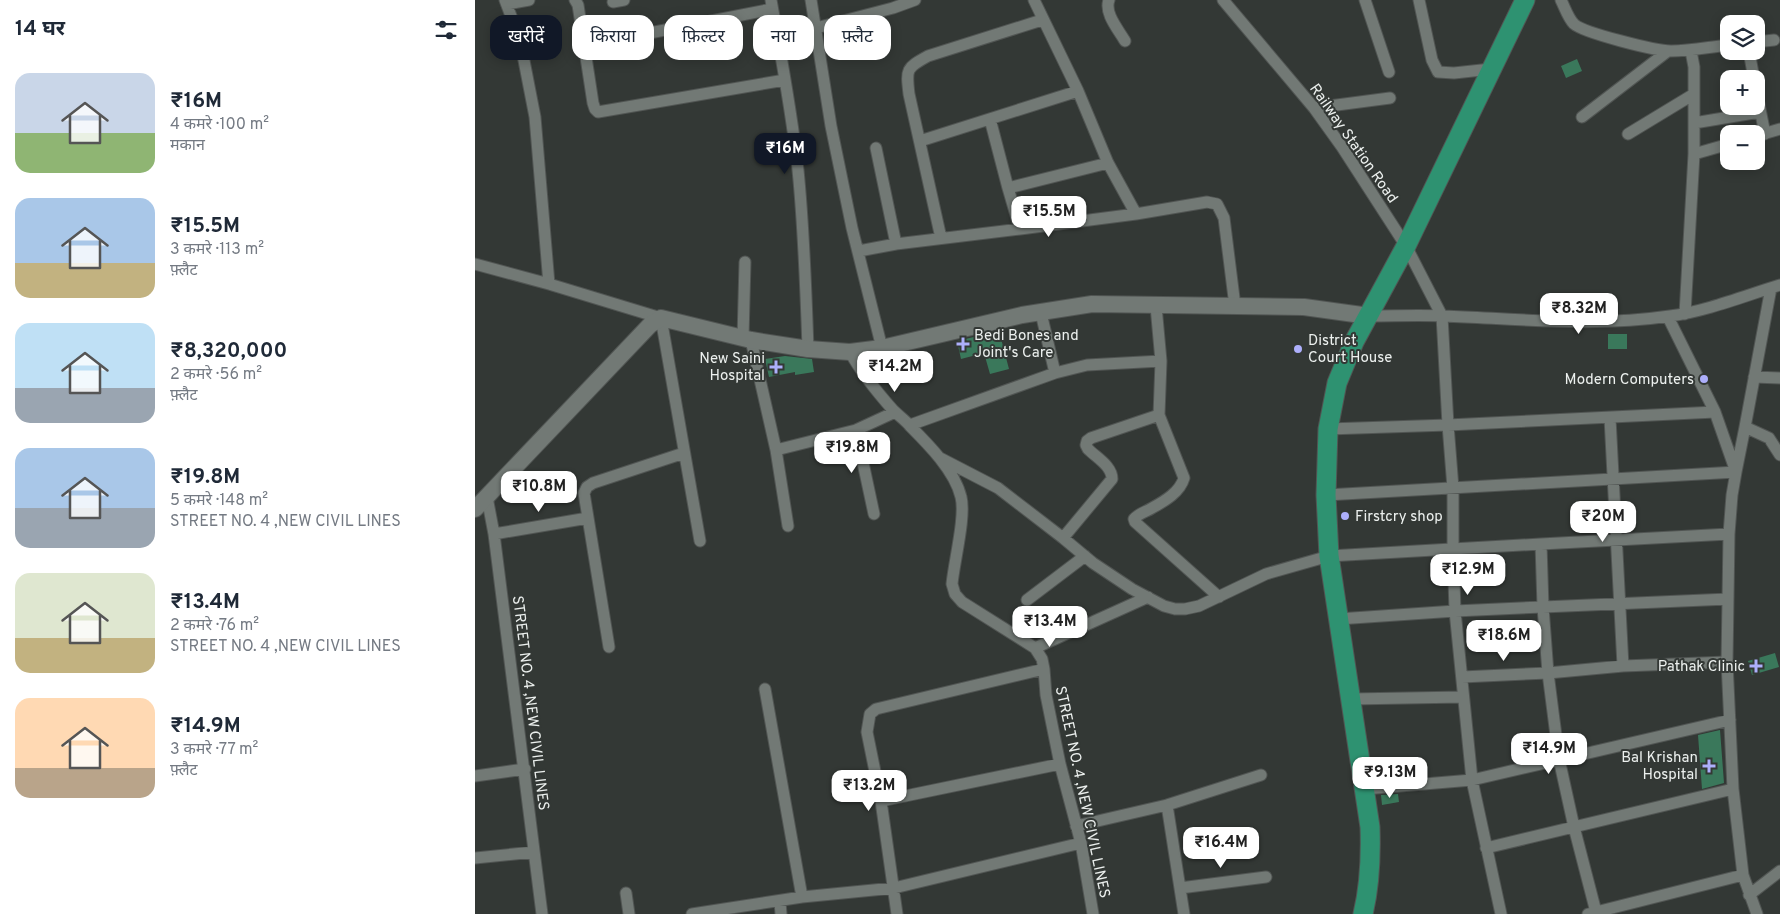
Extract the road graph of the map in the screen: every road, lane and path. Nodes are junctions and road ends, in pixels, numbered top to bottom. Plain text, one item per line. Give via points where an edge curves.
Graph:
1 (529, 0) edge
2 (575, 0) edge
3 (811, 0) edge
4 (913, 0) edge
5 (1033, 0) edge
6 (1109, 0) edge
7 (1223, 0) edge
8 (1365, 0) edge
9 (1419, 0) edge
10 (1525, 0) edge
11 (1561, 0) edge
12 (506, 2) edge
13 (772, 4) edge
14 (579, 15) edge
15 (1042, 20) junction
16 (816, 28) junction
17 (654, 31) edge
18 (1774, 40) dead end
19 (1125, 41) dead end
20 (1765, 41) edge
21 (1720, 46) edge
22 (1668, 51) junction
23 (1691, 51) junction
24 (586, 60) edge
25 (1491, 69) junction
26 (1389, 72) dead end
27 (785, 80) junction
28 (1078, 92) junction
29 (1694, 94) junction
30 (1390, 98) dead end
31 (1314, 108) junction
32 (1743, 115) edge
33 (1582, 117) dead end
34 (991, 119) junction
35 (1694, 123) junction
36 (1780, 130) edge
37 (1628, 134) dead end
38 (1765, 134) edge
39 (920, 141) junction
40 (1720, 147) edge
41 (876, 148) dead end
42 (1694, 154) junction
43 (1108, 163) junction
44 (1008, 188) junction
45 (1136, 214) junction
46 (1020, 228) junction
47 (941, 238) junction
48 (896, 244) junction
49 (1406, 246) junction
50 (859, 251) junction
51 (745, 262) dead end
52 (475, 264) edge
53 (549, 284) junction
54 (1775, 286) edge
55 (1156, 306) junction
56 (1235, 306) junction
57 (1041, 313) junction
58 (1685, 314) junction
59 (1369, 316) junction
60 (1442, 316) junction
61 (1668, 316) junction
62 (661, 318) junction
63 (747, 339) junction
64 (882, 348) junction
65 (808, 349) junction
66 (849, 352) junction
67 (1161, 360) junction
68 (1055, 373) junction
69 (1754, 378) junction
70 (1780, 378) edge
71 (895, 412) junction
72 (1715, 412) junction
73 (1159, 416) junction
74 (1610, 418) junction
75 (910, 425) junction
76 (1448, 425) junction
77 (1745, 427) junction
78 (1328, 429) junction
79 (856, 430) junction
80 (776, 450) junction
81 (684, 453) junction
82 (1780, 455) edge
83 (940, 458) junction
84 (1736, 472) junction
85 (1613, 479) junction
86 (1453, 488) junction
87 (1326, 495) junction
88 (487, 497) junction
89 (475, 509) edge
90 (874, 514) dead end
91 (589, 518) junction
92 (788, 526) dead end
93 (494, 534) junction
94 (1729, 534) junction
95 (1063, 538) junction
96 (1616, 540) junction
97 (700, 541) dead end
98 (1541, 544) junction
99 (1453, 549) junction
100 (1085, 556) junction
101 (1329, 556) junction
102 (1219, 597) junction
103 (1148, 598) junction
104 (1728, 599) junction
105 (1027, 600) dead end
106 (1620, 603) junction
107 (1543, 607) junction
108 (1455, 611) junction
109 (1339, 619) junction
110 (609, 647) dead end
111 (1035, 648) junction
112 (1727, 662) junction
113 (1623, 666) junction
114 (1044, 669) junction
115 (1548, 673) junction
116 (1462, 677) junction
117 (765, 689) dead end
118 (1463, 697) junction
119 (1351, 699) junction
120 (1730, 720) junction
121 (1559, 759) junction
122 (1060, 764) junction
123 (525, 769) junction
124 (1261, 775) dead end
125 (475, 776) edge
126 (1472, 780) junction
127 (1365, 789) junction
128 (1733, 789) junction
129 (881, 801) junction
130 (1167, 805) junction
131 (1076, 826) junction
132 (1574, 827) junction
133 (1081, 843) junction
134 (1486, 848) junction
135 (534, 852) junction
136 (475, 858) edge
137 (1780, 871) edge
138 (1743, 875) junction
139 (1266, 876) dead end
140 (894, 888) junction
141 (1180, 888) junction
142 (626, 894) dead end
143 (1749, 894) junction
144 (802, 897) junction
145 (780, 902) junction
146 (1594, 913) edge
147 (542, 914) edge
148 (629, 914) edge
149 (692, 914) edge
150 (781, 914) edge
151 (897, 914) edge
152 (1093, 914) edge
153 (1184, 914) edge
154 (1363, 914) edge
155 (1501, 914) edge
156 (1757, 914) edge

1 - 12 street
2 - 14 street
3 - 16 street
4 - 16 street
5 - 15 street
6 - 19 street via 1109,14
7 - 31 street, Railway Station Road
8 - 26 street
9 - 25 street via 1432,60 1438,72
10 - 25 main road
11 - 22 street via 1572,22 1587,32
12 - 53 street via 520,40 535,117
13 - 17 street
13 - 27 street
15 - 28 street
15 - 39 street via 928,56 911,65 907,79
16 - 50 street via 831,126
18 - 20 street
21 - 23 street
22 - 23 street
22 - 33 street
23 - 29 street
24 - 27 street via 593,103 598,112
25 - 49 main road
27 - 65 street via 798,170
28 - 34 street
28 - 43 street
29 - 35 street
29 - 37 street
30 - 31 street
31 - 49 street, Railway Station Road
32 - 35 street
34 - 39 street
34 - 44 street
35 - 42 street
36 - 38 street
39 - 47 street
40 - 42 street
41 - 48 street
42 - 58 street
43 - 44 street
43 - 45 street
44 - 46 street
45 - 46 street
45 - 56 street via 1207,202 1217,204 1224,218
46 - 47 street
47 - 48 street
48 - 50 street
49 - 59 main road
49 - 60 street, Railway Station Road
50 - 64 street
51 - 63 street
52 - 53 street
53 - 62 street
54 - 58 street
54 - 69 street
55 - 56 main road
55 - 57 main road via 1092,304
55 - 67 street
56 - 59 main road via 1304,307
57 - 64 main road
57 - 68 street
58 - 61 street
59 - 60 street
59 - 78 main road via 1337,383
60 - 61 street via 1571,322
60 - 76 street
61 - 72 street
62 - 63 main road
62 - 81 street
62 - 88 main road via 650,325
63 - 65 main road
63 - 80 street
64 - 66 main road
65 - 66 main road
66 - 71 street via 860,371
67 - 68 street via 1087,365
67 - 73 street
68 - 75 street
69 - 70 street
69 - 77 street
71 - 75 street
71 - 79 street
72 - 74 street
72 - 84 street
73 - 95 street via 1087,441 1088,449 1110,468 1113,479
73 - 102 street via 1184,478 1179,489 1138,515 1135,522
74 - 76 street
74 - 85 street
75 - 83 street
76 - 78 street
76 - 86 street
77 - 82 street via 1769,438
77 - 84 street
78 - 87 main road
79 - 80 street
79 - 90 street
80 - 92 street
81 - 91 street via 587,487 584,493
81 - 97 street
83 - 95 street via 998,488
83 - 111 street via 961,498 952,584 955,594 962,602
84 - 85 street
84 - 94 street
85 - 86 street
85 - 96 street
86 - 87 street
86 - 99 street
87 - 101 main road
88 - 89 main road
88 - 93 street, STREET NO. 4 ,NEW CIVIL LINES
91 - 93 street
91 - 110 street
93 - 123 street, STREET NO. 4 ,NEW CIVIL LINES
94 - 96 street
94 - 104 street
95 - 100 street
96 - 98 street
96 - 106 street
98 - 99 street
98 - 107 street
99 - 101 street
99 - 108 street
100 - 103 street
100 - 105 street
101 - 102 street via 1266,574
101 - 109 main road
102 - 103 street via 1185,609 1164,606
103 - 111 street
104 - 106 street
104 - 112 street
106 - 107 street
106 - 113 street
107 - 108 street
107 - 115 street
108 - 109 street
108 - 116 street
109 - 119 main road
111 - 114 street, STREET NO. 4 ,NEW CIVIL LINES
112 - 113 street
112 - 120 street
113 - 115 street
114 - 122 street, STREET NO. 4 ,NEW CIVIL LINES
114 - 129 street via 870,714 867,732
115 - 116 street
115 - 121 street
116 - 118 street
117 - 144 street
118 - 119 street
118 - 126 street
119 - 127 main road
120 - 121 street
120 - 128 street
121 - 126 street
121 - 132 street
122 - 129 street
122 - 131 street, STREET NO. 4 ,NEW CIVIL LINES
123 - 125 street
123 - 135 street, STREET NO. 4 ,NEW CIVIL LINES
124 - 130 street
126 - 127 street
126 - 134 street
127 - 154 main road via 1371,850
128 - 132 street
128 - 138 street
129 - 140 street
130 - 131 street
130 - 141 street
131 - 133 street, STREET NO. 4 ,NEW CIVIL LINES
132 - 134 street
132 - 146 street
133 - 140 street
133 - 152 street, STREET NO. 4 ,NEW CIVIL LINES
134 - 155 street
135 - 136 street
135 - 147 street, STREET NO. 4 ,NEW CIVIL LINES
137 - 143 street
138 - 143 street
138 - 146 street
139 - 141 street
140 - 144 street
140 - 151 street
141 - 153 street
142 - 148 street
143 - 156 street
144 - 145 street
145 - 149 street
145 - 150 street

